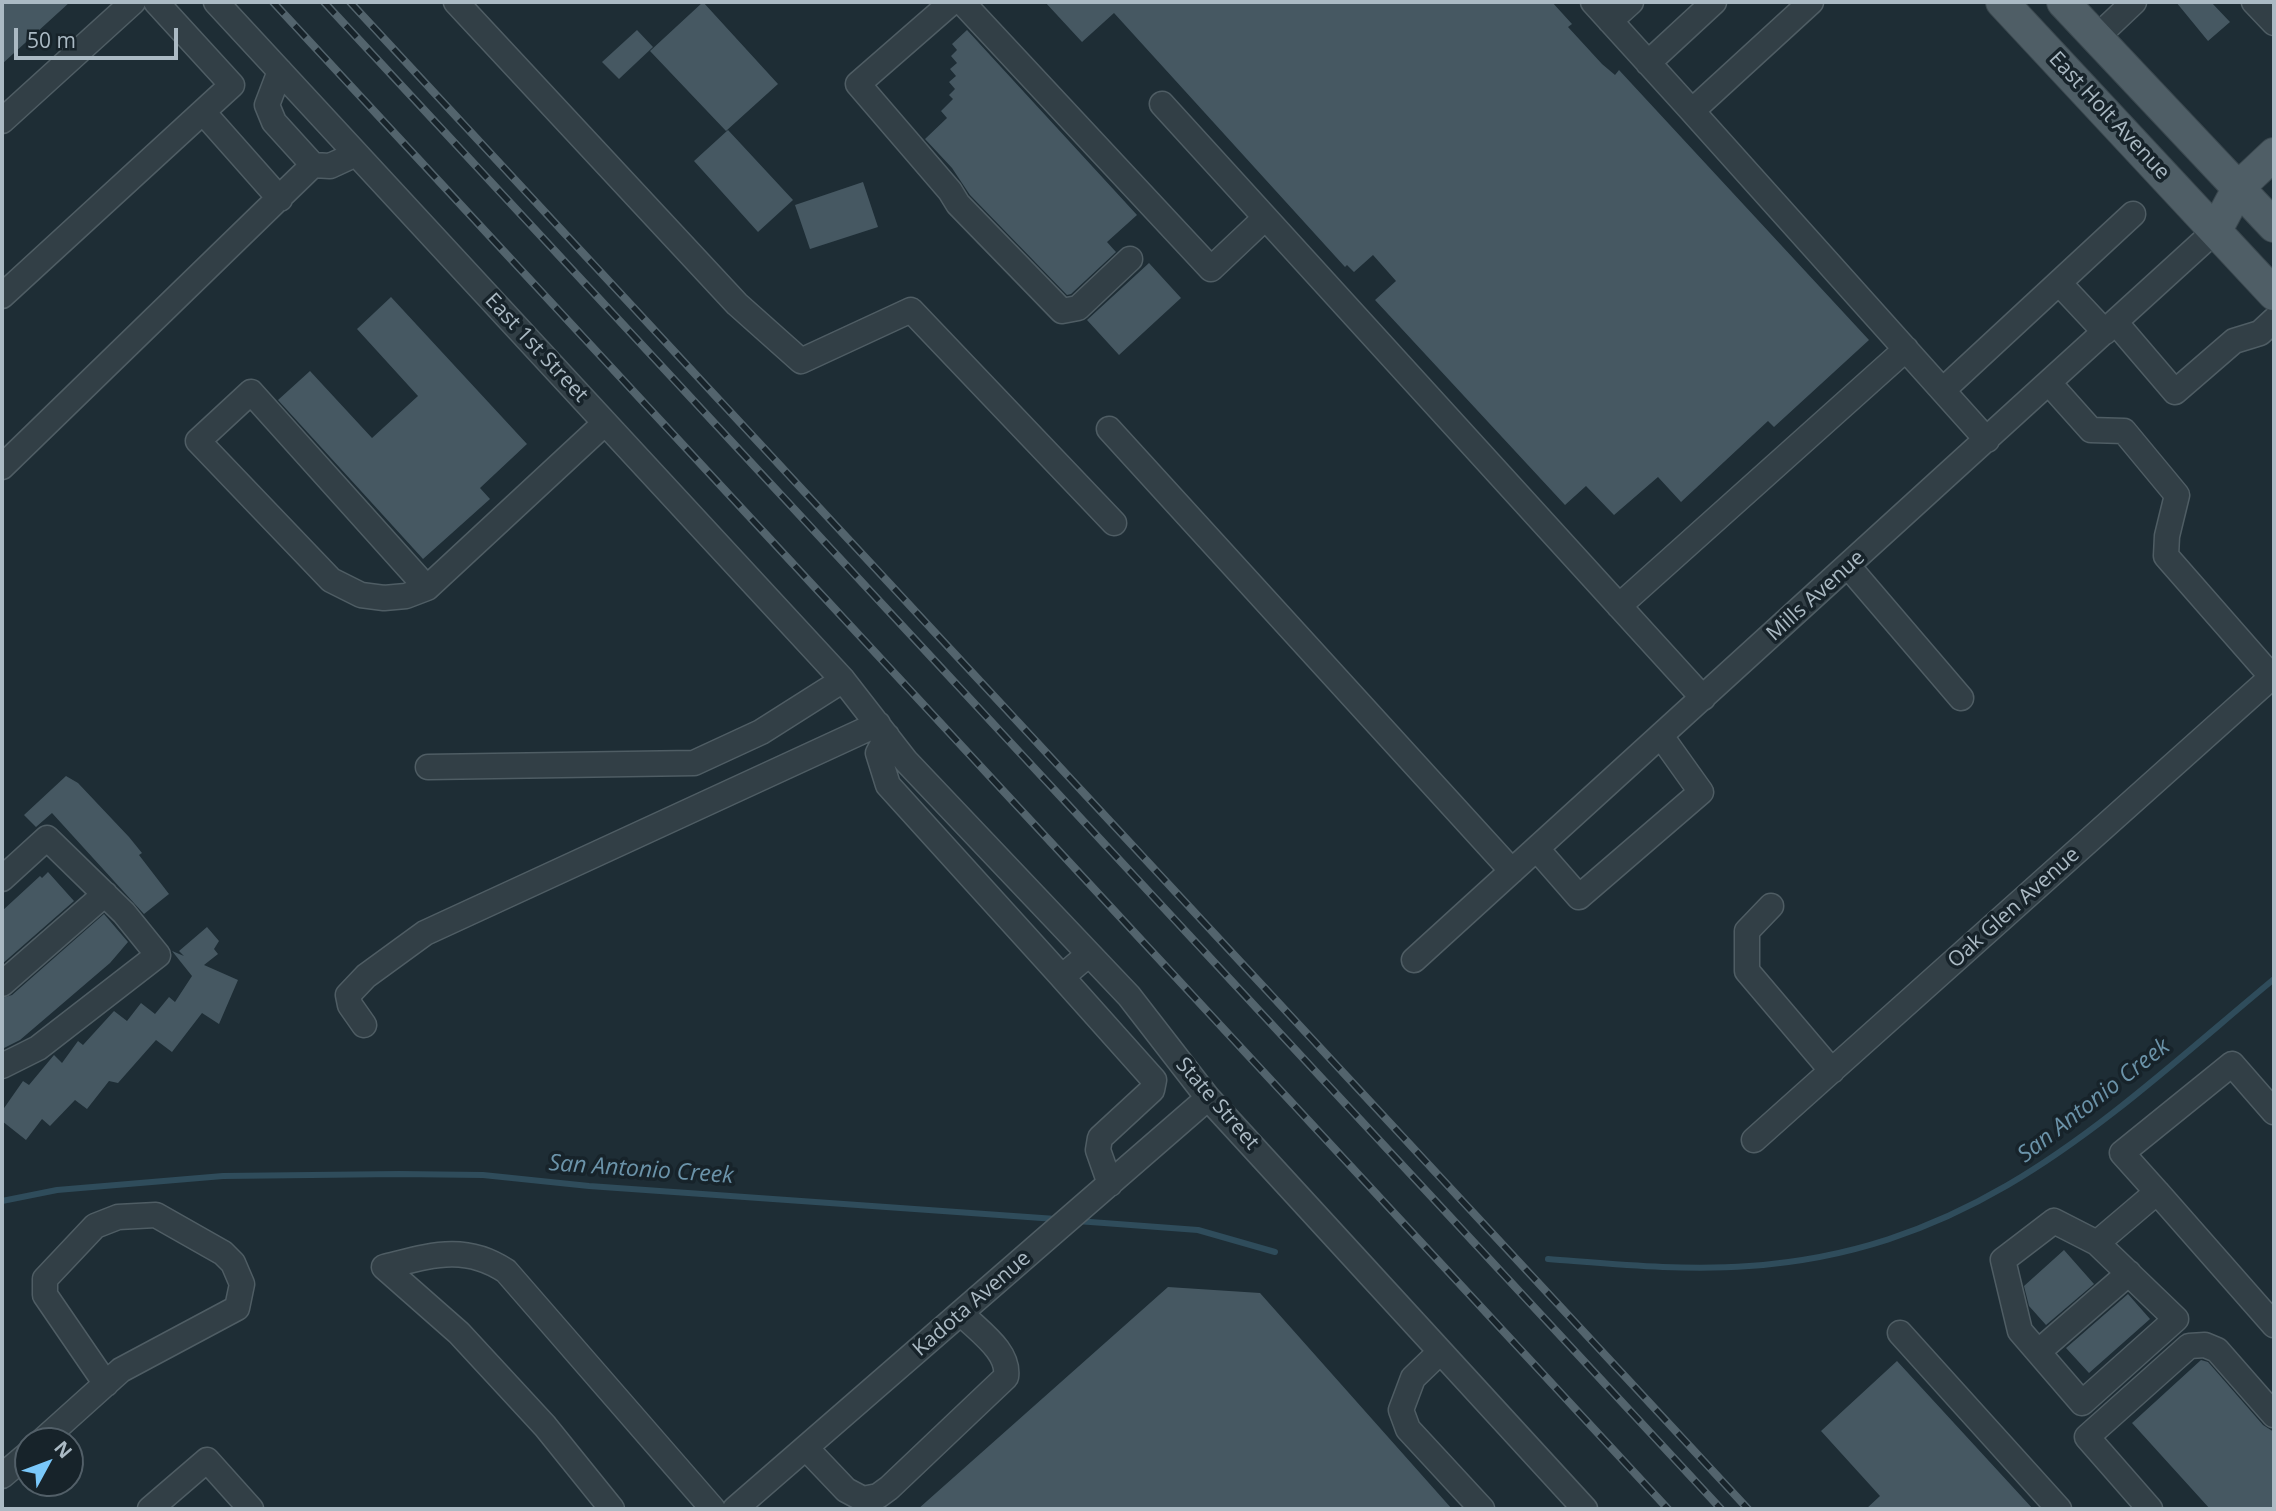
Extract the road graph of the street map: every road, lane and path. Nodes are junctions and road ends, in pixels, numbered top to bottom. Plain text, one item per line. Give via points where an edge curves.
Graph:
1 (133, 2) edge
2 (156, 2) edge
3 (216, 2) edge
4 (456, 2) edge
5 (952, 2) edge
6 (962, 2) edge
7 (1592, 2) edge
8 (1631, 2) edge
9 (1714, 2) edge
10 (1811, 2) edge
11 (2002, 2) edge
12 (2063, 2) edge
13 (2134, 2) edge
14 (2254, 2) edge
15 (1610, 21) junction
16 (2274, 23) edge
17 (2097, 37) junction
18 (1648, 63) junction
19 (280, 71) junction
20 (1162, 104) dead end
21 (1692, 111) junction
22 (203, 112) junction
23 (2, 121) edge
24 (356, 154) junction
25 (2274, 154) edge
26 (313, 165) junction
27 (2239, 187) junction
28 (280, 199) junction
29 (2270, 213) edge
30 (2133, 214) dead end
31 (1265, 218) junction
32 (2217, 230) junction
33 (1130, 259) dead end
34 (2059, 283) junction
35 (2274, 293) edge
36 (2, 296) edge
37 (2274, 320) edge
38 (2110, 328) junction
39 (1906, 349) junction
40 (2049, 383) junction
41 (1942, 390) junction
42 (605, 423) junction
43 (1109, 429) dead end
44 (1987, 440) junction
45 (2, 467) edge
46 (1114, 523) dead end
47 (1847, 566) junction
48 (427, 588) junction
49 (1619, 606) junction
50 (2272, 680) edge
51 (849, 687) junction
52 (1703, 698) junction
53 (1961, 698) dead end
54 (883, 730) junction
55 (1661, 736) junction
56 (428, 767) dead end
57 (953, 811) junction
58 (930, 832) junction
59 (1537, 849) junction
60 (1000, 860) junction
61 (1512, 872) junction
62 (2, 879) edge
63 (975, 883) junction
64 (105, 894) junction
65 (1771, 906) dead end
66 (1089, 954) junction
67 (1415, 960) dead end
68 (1062, 977) junction
69 (2, 984) edge
70 (364, 1025) dead end
71 (2, 1066) edge
72 (1832, 1071) junction
73 (1208, 1098) junction
74 (2274, 1112) edge
75 (1754, 1140) dead end
76 (1110, 1184) junction
77 (2157, 1192) junction
78 (2097, 1243) junction
79 (2129, 1273) junction
80 (2269, 1310) edge
81 (961, 1313) junction
82 (1900, 1333) dead end
83 (1440, 1352) junction
84 (2038, 1352) junction
85 (106, 1384) junction
86 (2274, 1415) edge
87 (58, 1427) edge
88 (806, 1448) junction
89 (866, 1504) edge
90 (1572, 1505) edge
91 (150, 1509) edge
92 (251, 1509) edge
93 (612, 1509) edge
94 (713, 1509) edge
95 (735, 1509) edge
96 (1482, 1509) edge
97 (2059, 1509) edge
98 (2150, 1509) edge

1 - 23 street
2 - 22 street via 232,85
3 - 19 street, East 1st Street
4 - 46 street via 737,304 801,361 911,310
5 - 33 street via 858,84 958,204 1062,311 1078,308
6 - 31 street via 1211,269
7 - 15 street
8 - 15 street
9 - 18 street
10 - 21 street
11 - 32 main road, East Holt Avenue
12 - 17 main road
13 - 17 street
14 - 16 street
15 - 18 street
17 - 27 main road
18 - 21 street
19 - 24 street, East 1st Street
19 - 26 street via 267,105 274,122
20 - 31 street
21 - 39 street
22 - 28 street
22 - 36 street
24 - 26 street via 330,166
24 - 42 street, East 1st Street
25 - 27 main road, Mills Avenue
26 - 28 street
27 - 29 main road
27 - 32 main road, Mills Avenue
28 - 45 street
29 - 32 main road, Mills Avenue
30 - 34 street
31 - 49 street
32 - 35 main road, East Holt Avenue
32 - 38 street, Mills Avenue
34 - 38 street
34 - 41 street
37 - 38 street via 2260,333 2234,341 2175,392
38 - 40 street, Mills Avenue
39 - 41 street
39 - 49 street
40 - 44 street, Mills Avenue
40 - 50 street via 2091,430 2124,431 2177,495 2166,556
41 - 44 street
42 - 48 street
42 - 51 street, East 1st Street
43 - 61 street
44 - 47 street, Mills Avenue
47 - 52 street, Mills Avenue
47 - 53 street
48 - 48 street via 384,598 362,595 331,580 198,441 251,392
49 - 52 street
50 - 72 street, Oak Glen Avenue
51 - 54 street, State Street
51 - 56 street via 694,763
52 - 55 street, Mills Avenue
54 - 57 street, State Street
54 - 58 street via 878,753 888,785
54 - 70 street via 425,933 366,976 348,995
55 - 59 street, Mills Avenue
55 - 59 street via 1701,792 1579,897
57 - 58 street
57 - 60 street, State Street
58 - 63 street
59 - 61 street, Mills Avenue
60 - 63 street
60 - 66 street, State Street
61 - 67 street, Mills Avenue
62 - 64 street via 47,838
63 - 68 street
64 - 69 street
64 - 71 street via 158,955 38,1048
65 - 72 street via 1747,931 1747,971
66 - 68 street
66 - 73 street, State Street via 1129,996
68 - 76 street via 1154,1080 1152,1090 1100,1139 1098,1150
72 - 75 street, Oak Glen Avenue
73 - 76 street, Kadota Avenue
73 - 83 street, State Street
74 - 77 street via 2232,1064 2122,1153
76 - 81 street, Kadota Avenue
77 - 78 street
77 - 80 street
78 - 79 street
78 - 84 street via 2054,1221 2003,1260 2020,1331
79 - 84 street
79 - 84 street via 2176,1319 2082,1403
81 - 88 street, Kadota Avenue
81 - 89 street via 1002,1354 1008,1366 1006,1377
82 - 97 street
83 - 90 street, State Street
83 - 96 street via 1413,1378 1401,1410 1408,1429
85 - 85 street via 121,1370 237,1308 239,1271 223,1252 156,1215 118,1217 95,1226 45,1279 45,1295
85 - 87 street
86 - 98 street via 2217,1350 2189,1346 2087,1437
88 - 89 street
88 - 95 street, Kadota Avenue
91 - 92 street via 207,1460
93 - 94 street via 545,1426 458,1334 384,1267 438,1253 489,1259 506,1271

